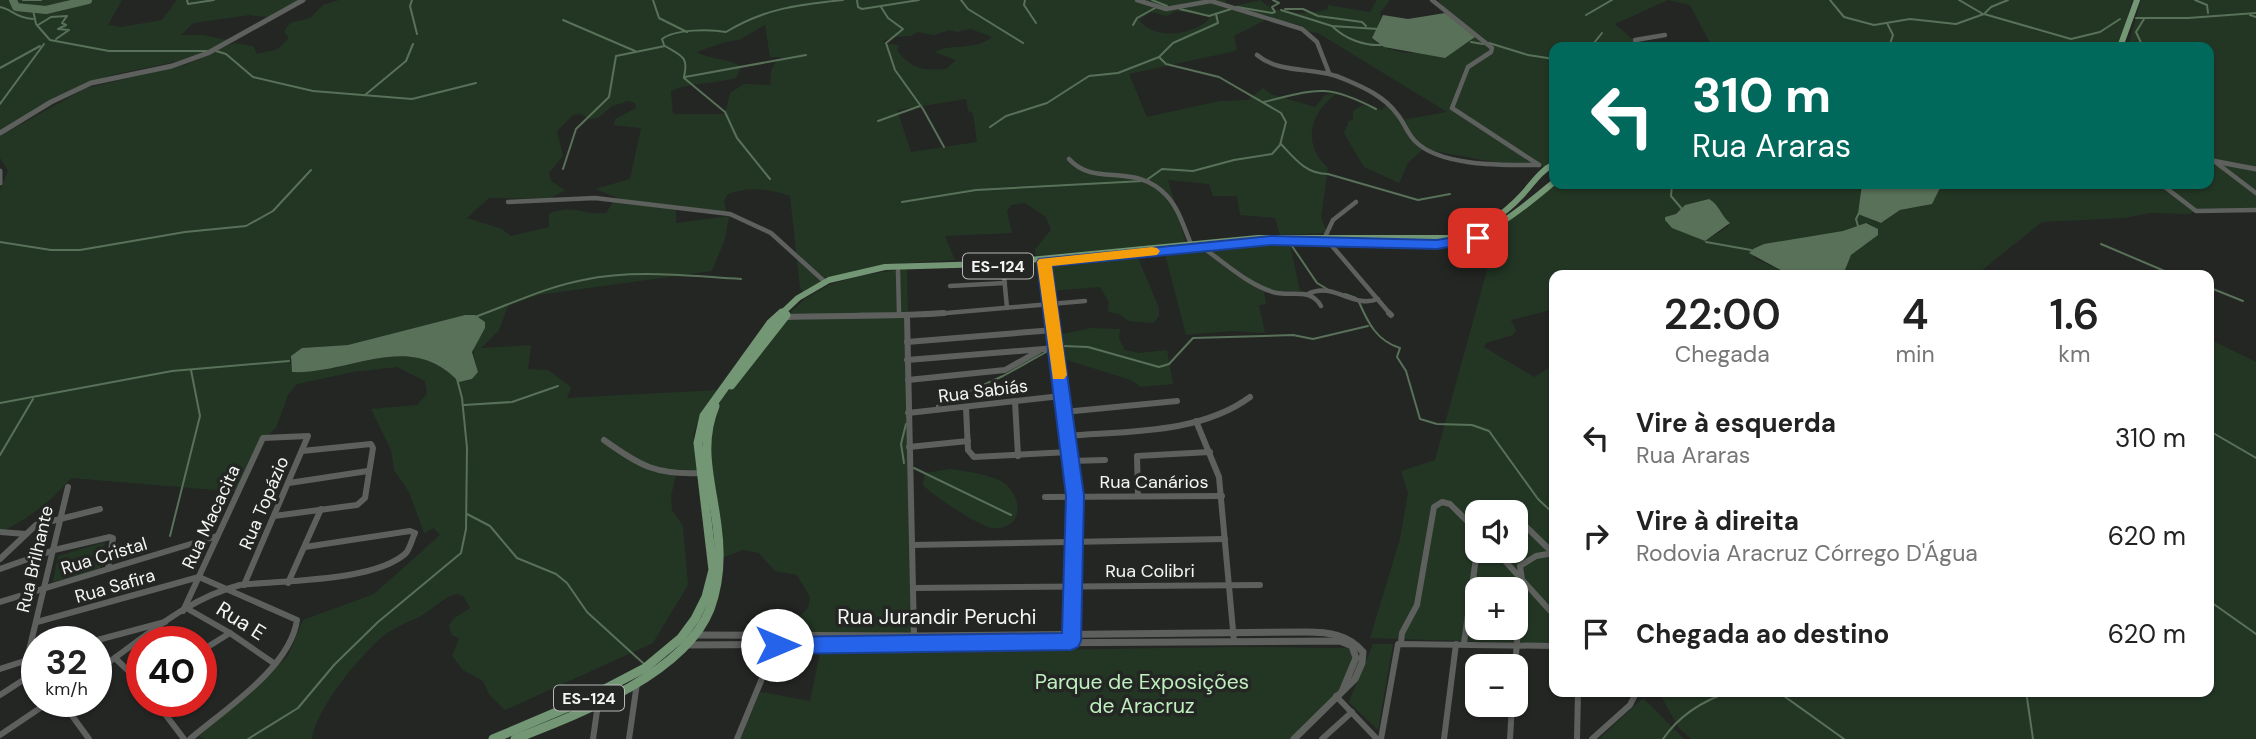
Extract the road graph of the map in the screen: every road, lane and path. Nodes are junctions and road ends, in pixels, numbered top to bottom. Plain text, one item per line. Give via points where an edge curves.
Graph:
1 (303, 0) edge
2 (1138, 0) edge
3 (1432, 0) edge
4 (2137, 0) edge
5 (1665, 36) dead end
6 (1635, 42) edge
7 (2122, 42) edge
8 (1257, 55) dead end
9 (1329, 73) junction
10 (0, 134) edge
11 (1069, 159) dead end
12 (2214, 162) edge
13 (2214, 163) edge
14 (1549, 165) edge
15 (1541, 167) junction
16 (2256, 169) edge
17 (0, 171) edge
18 (1535, 178) junction
19 (1549, 182) edge
20 (0, 183) edge
21 (1549, 186) edge
22 (2167, 189) edge
23 (2256, 193) edge
24 (508, 202) dead end
25 (1356, 202) dead end
26 (2256, 210) edge
27 (1326, 238) junction
28 (1191, 244) junction
29 (1180, 246) junction
30 (1202, 247) junction
31 (1044, 262) junction
32 (1003, 265) junction
33 (898, 271) junction
34 (825, 282) junction
35 (1005, 284) junction
36 (950, 286) dead end
37 (1308, 294) junction
38 (1378, 299) junction
39 (1085, 301) dead end
40 (1050, 304) junction
41 (1321, 306) dead end
42 (1007, 308) junction
43 (899, 314) junction
44 (1391, 315) dead end
45 (907, 316) junction
46 (783, 317) junction
47 (1054, 330) junction
48 (907, 342) junction
49 (1056, 348) junction
50 (1043, 349) junction
51 (908, 360) junction
52 (908, 380) junction
53 (1061, 396) junction
54 (1250, 397) dead end
55 (1015, 401) junction
56 (1177, 401) dead end
57 (966, 408) junction
58 (1064, 412) junction
59 (908, 413) junction
60 (1196, 421) junction
61 (266, 436) joint
62 (1067, 436) junction
63 (604, 440) dead end
64 (968, 441) junction
65 (909, 447) junction
66 (302, 451) junction
67 (1069, 452) junction
68 (1210, 452) junction
69 (1018, 456) junction
70 (1105, 460) dead end
71 (1071, 461) junction
72 (368, 471) junction
73 (701, 473) junction
74 (289, 483) junction
75 (68, 487) dead end
76 (1075, 496) junction
77 (1138, 496) junction
78 (1222, 496) junction
79 (1045, 497) dead end
80 (321, 508) junction
81 (100, 509) dead end
82 (274, 516) junction
83 (1465, 518) edge
84 (60, 520) junction
85 (1528, 529) edge
86 (0, 532) edge
87 (26, 534) junction
88 (217, 536) junction
89 (1225, 539) junction
90 (1074, 540) junction
91 (912, 545) junction
92 (305, 547) junction
93 (54, 550) junction
94 (1549, 550) edge
95 (1549, 555) edge
96 (0, 559) edge
97 (1475, 563) edge
98 (1507, 563) edge
99 (0, 569) edge
100 (108, 569) junction
101 (200, 577) junction
102 (1519, 577) edge
103 (1522, 577) edge
104 (288, 583) junction
105 (244, 585) junction
106 (1073, 585) junction
107 (1229, 585) junction
108 (1260, 585) dead end
109 (1528, 587) edge
110 (913, 588) junction
111 (223, 589) junction
112 (43, 590) junction
113 (0, 602) edge
114 (186, 610) junction
115 (1549, 610) edge
116 (171, 621) junction
117 (37, 622) junction
118 (36, 626) edge
119 (1233, 632) junction
120 (230, 633) junction
121 (780, 635) junction
122 (112, 636) edge
123 (914, 636) junction
124 (1071, 638) junction
125 (686, 640) junction
126 (1516, 640) edge
127 (217, 641) edge
128 (1234, 641) junction
129 (1401, 643) junction
130 (1460, 644) junction
131 (777, 645) junction
132 (1516, 645) junction
133 (1549, 646) edge
134 (1516, 654) edge
135 (115, 658) junction
136 (112, 660) edge
137 (21, 661) edge
138 (275, 664) junction
139 (0, 668) edge
140 (126, 669) edge
141 (1351, 677) junction
142 (21, 683) edge
143 (637, 683) junction
144 (1340, 693) junction
145 (0, 695) edge
146 (1577, 697) edge
147 (1634, 697) edge
148 (598, 702) junction
149 (1352, 712) junction
150 (27, 717) edge
151 (73, 717) edge
152 (167, 717) edge
153 (1511, 717) edge
154 (0, 735) edge
155 (1370, 735) edge
156 (89, 739) edge
157 (184, 739) edge
158 (190, 739) edge
159 (493, 739) edge
160 (515, 739) edge
161 (593, 739) edge
162 (629, 739) edge
163 (737, 739) edge
164 (1294, 739) edge
165 (1322, 739) edge
166 (1379, 739) edge
167 (1444, 739) edge
168 (1510, 739) edge
169 (1577, 739) edge
170 (1592, 739) edge

1 - 10 street via 195,59 91,84
2 - 9 street via 1166,9 1211,1 1303,29 1317,42
3 - 15 street via 1492,48 1468,67 1452,108
4 - 7 main road
5 - 6 street
8 - 9 street via 1268,64
9 - 15 street via 1387,103 1413,139 1429,149 1469,160
11 - 28 street via 1085,171 1136,176 1161,191
12 - 16 street
13 - 23 street
14 - 15 main road, ES-124
15 - 18 main road, ES-124
17 - 20 street
18 - 19 main road
18 - 27 main road, ES-124 via 1492,221 1466,234 1430,240
21 - 27 main road, ES-124 via 1496,229 1472,240 1437,244
22 - 26 street via 2196,211
24 - 34 street via 595,198 730,214 774,232
25 - 27 street via 1335,216
27 - 28 main road, ES-124 via 1282,236
27 - 30 main road, ES-124
27 - 38 street
28 - 29 main road, ES-124
29 - 30 main road, ES-124
29 - 31 main road, ES-124
29 - 34 main road, ES-124 via 998,263 874,268
30 - 37 street via 1274,293
31 - 32 main road, ES-124
31 - 40 street
32 - 33 main road, ES-124
32 - 35 street
33 - 43 street
33 - 46 main road, ES-124 via 837,281 804,298
34 - 73 main road, ES-124 via 781,312 714,399 698,435
35 - 36 street
35 - 42 street
37 - 38 street via 1322,289 1367,303
37 - 41 street
38 - 44 street
39 - 40 street
40 - 42 street
40 - 47 street
42 - 45 street
43 - 45 street
43 - 46 street
45 - 48 street
46 - 125 main road, ES-124 via 719,401 708,423 705,442 719,568 711,606
47 - 48 street
47 - 49 street
48 - 51 street
49 - 50 street
49 - 53 street
50 - 51 street
50 - 52 street via 1005,370
51 - 52 street
52 - 59 street
53 - 55 street, Rua Sabiás
53 - 58 street
54 - 60 street
55 - 57 street, Rua Sabiás
55 - 69 street
56 - 58 street
57 - 59 street, Rua Sabiás
57 - 64 street
58 - 62 street
59 - 65 street
60 - 62 street
60 - 68 street
61 - 66 street, Rua Topázio via 306,435 309,438
61 - 88 street, Rua Macacita
62 - 67 street
63 - 73 street via 650,471
64 - 65 street
64 - 69 street via 974,457
65 - 91 street
66 - 72 street via 371,444
66 - 74 street, Rua Topázio
67 - 69 street
67 - 71 street
68 - 77 street via 1137,456
68 - 78 street
70 - 71 street
71 - 76 street
72 - 74 street
72 - 80 street via 361,503
73 - 125 main road, ES-124 via 713,570 705,602
74 - 82 street, Rua Topázio
75 - 84 street, Rua Brilhante
76 - 77 street, Rua Canários
76 - 79 street, Rua Canários
76 - 90 street
77 - 78 street, Rua Canários
78 - 89 street
80 - 82 street
80 - 92 street
81 - 84 street
82 - 105 street, Rua Topázio
83 - 129 street via 1450,504 1434,507 1417,605
84 - 87 street via 36,526
84 - 93 street, Rua Brilhante
85 - 94 street
86 - 87 street
87 - 96 street
88 - 100 street, Rua Cristal
88 - 101 street, Rua Macacita
89 - 90 street
89 - 107 street
90 - 91 street
90 - 106 street
91 - 110 street
92 - 104 street
92 - 104 street via 410,531 416,536 406,553 386,566
93 - 99 street
93 - 100 street via 113,538
93 - 112 street, Rua Brilhante
95 - 103 street via 1530,558 1521,566
97 - 130 street
98 - 102 street
100 - 112 street, Rua Cristal
101 - 111 street
101 - 114 street, Rua Macacita
101 - 117 street, Rua Safira
104 - 105 street
105 - 111 street
106 - 107 street, Rua Colibri
106 - 110 street, Rua Colibri
106 - 124 street
107 - 108 street, Rua Colibri
107 - 119 street
109 - 115 street
110 - 123 street
111 - 114 street
111 - 138 street via 298,622
112 - 113 street, Rua Cristal
112 - 117 street, Rua Brilhante
114 - 116 street
114 - 120 street, Rua E
116 - 122 street
116 - 135 street
117 - 118 street, Rua Brilhante
119 - 124 street, Rua Jurandir Peruchi
119 - 128 street
119 - 141 street, Rua Jurandir Peruchi via 1315,632 1349,638 1364,656
120 - 127 street
120 - 138 street, Rua E
121 - 123 street, Rua Jurandir Peruchi
121 - 125 street, Rua Jurandir Peruchi
121 - 131 street
123 - 124 street, Rua Jurandir Peruchi
124 - 128 street, Rua Jurandir Peruchi
124 - 131 street, Rua Jurandir Peruchi
125 - 131 street, Rua Jurandir Peruchi
125 - 143 main road, ES-124
125 - 159 main road, ES-124 via 619,684
126 - 132 street
128 - 141 street, Rua Jurandir Peruchi via 1344,642 1356,655
129 - 130 street
129 - 166 street
130 - 132 street
130 - 167 street
131 - 163 street
132 - 133 street
132 - 134 street
135 - 136 street
135 - 140 street
137 - 139 street
138 - 158 street
141 - 144 street
142 - 145 street
143 - 148 main road, ES-124
143 - 162 street
144 - 149 street
144 - 164 street
146 - 169 street
147 - 170 street
148 - 160 main road, ES-124
148 - 161 street
149 - 155 street
149 - 165 street
150 - 154 street
151 - 156 street
152 - 157 street
153 - 168 street
155 - 166 street

